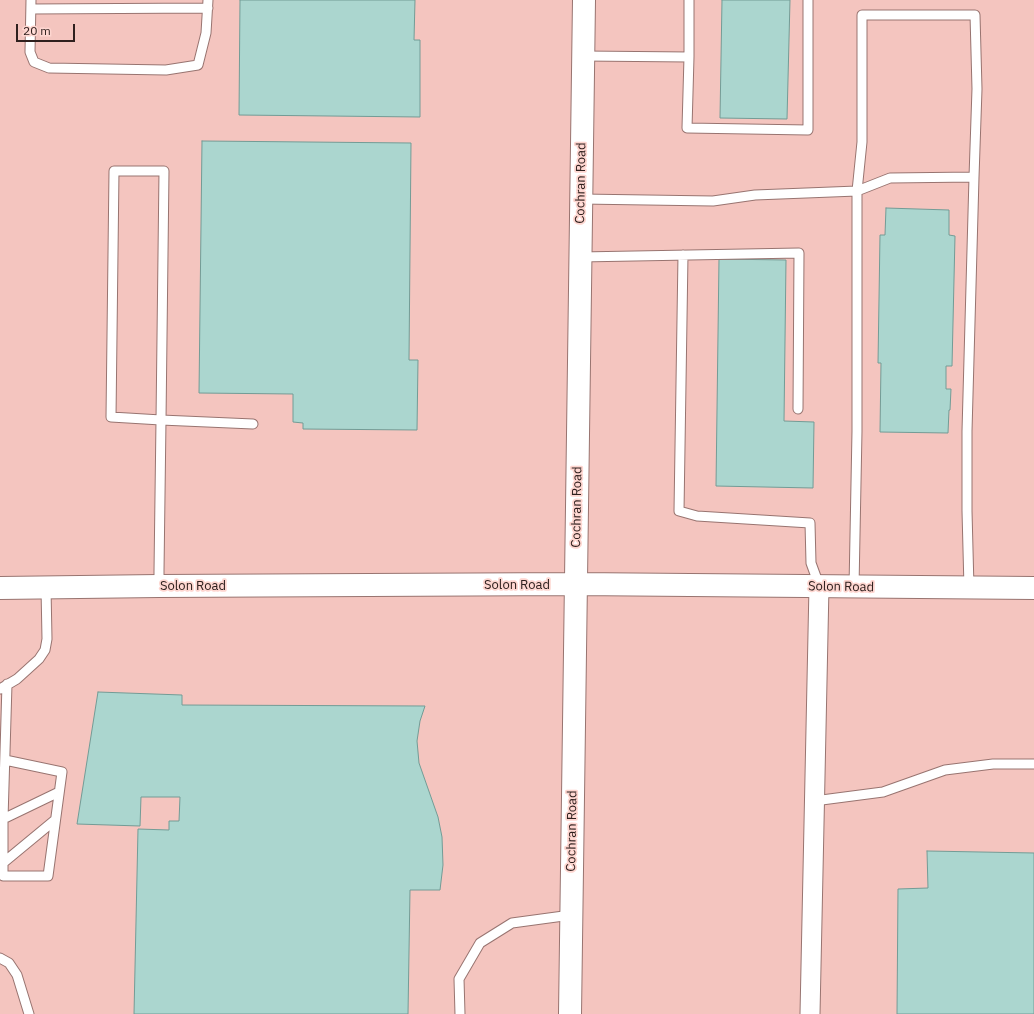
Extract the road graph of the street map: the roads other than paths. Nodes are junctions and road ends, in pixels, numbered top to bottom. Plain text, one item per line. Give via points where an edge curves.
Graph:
1 (584, 0) edge
2 (689, 0) edge
3 (808, 0) edge
4 (31, 4) edge
5 (208, 4) edge
6 (583, 56) junction
7 (689, 57) junction
8 (974, 177) junction
9 (857, 191) junction
10 (581, 199) junction
11 (683, 255) junction
12 (580, 257) junction
13 (798, 409) dead end
14 (161, 420) junction
15 (252, 424) dead end
16 (576, 584) junction
17 (159, 586) junction
18 (819, 586) junction
19 (854, 587) junction
20 (0, 588) edge
21 (46, 588) junction
22 (969, 588) junction
23 (1034, 588) edge
24 (4, 686) edge
25 (5, 760) junction
26 (1034, 764) edge
27 (59, 792) junction
28 (814, 801) junction
29 (3, 819) junction
30 (56, 820) junction
31 (3, 863) junction
32 (571, 915) junction
33 (0, 958) edge
34 (29, 1014) edge
35 (460, 1014) edge
36 (570, 1014) edge
37 (810, 1014) edge

1 - 6 street, Cochran Road
2 - 7 lane
3 - 7 lane via 808,130 687,128
4 - 5 lane
4 - 5 lane via 30,52 34,62 49,68 166,70 198,65 206,33
6 - 7 lane
6 - 10 street, Cochran Road
8 - 9 lane via 890,178
8 - 9 lane via 977,89 975,16 862,15 862,142
8 - 22 lane via 967,431
9 - 10 lane via 755,195 713,201
9 - 19 lane
10 - 12 street, Cochran Road
11 - 12 lane
11 - 13 lane via 799,254
11 - 18 lane via 679,511 697,516 810,523 811,563
12 - 16 street, Cochran Road
14 - 14 lane via 164,171 114,171 111,417
14 - 15 lane
14 - 17 lane
16 - 17 street, Solon Road
16 - 18 street, Solon Road
16 - 32 street, Cochran Road
17 - 21 street, Solon Road
18 - 19 street, Solon Road
18 - 28 street
19 - 22 street, Solon Road
20 - 21 street, Solon Road
21 - 24 lane via 45,650 17,679
22 - 23 street, Solon Road
24 - 25 lane
25 - 27 lane via 62,772
25 - 29 lane
26 - 28 lane via 993,764 945,770 883,792
27 - 29 lane
27 - 30 lane
28 - 37 street
29 - 31 lane
30 - 31 lane
30 - 31 lane via 48,876 3,876
32 - 35 lane via 512,923 480,943 459,979
32 - 36 street, Cochran Road
33 - 34 lane via 17,975

